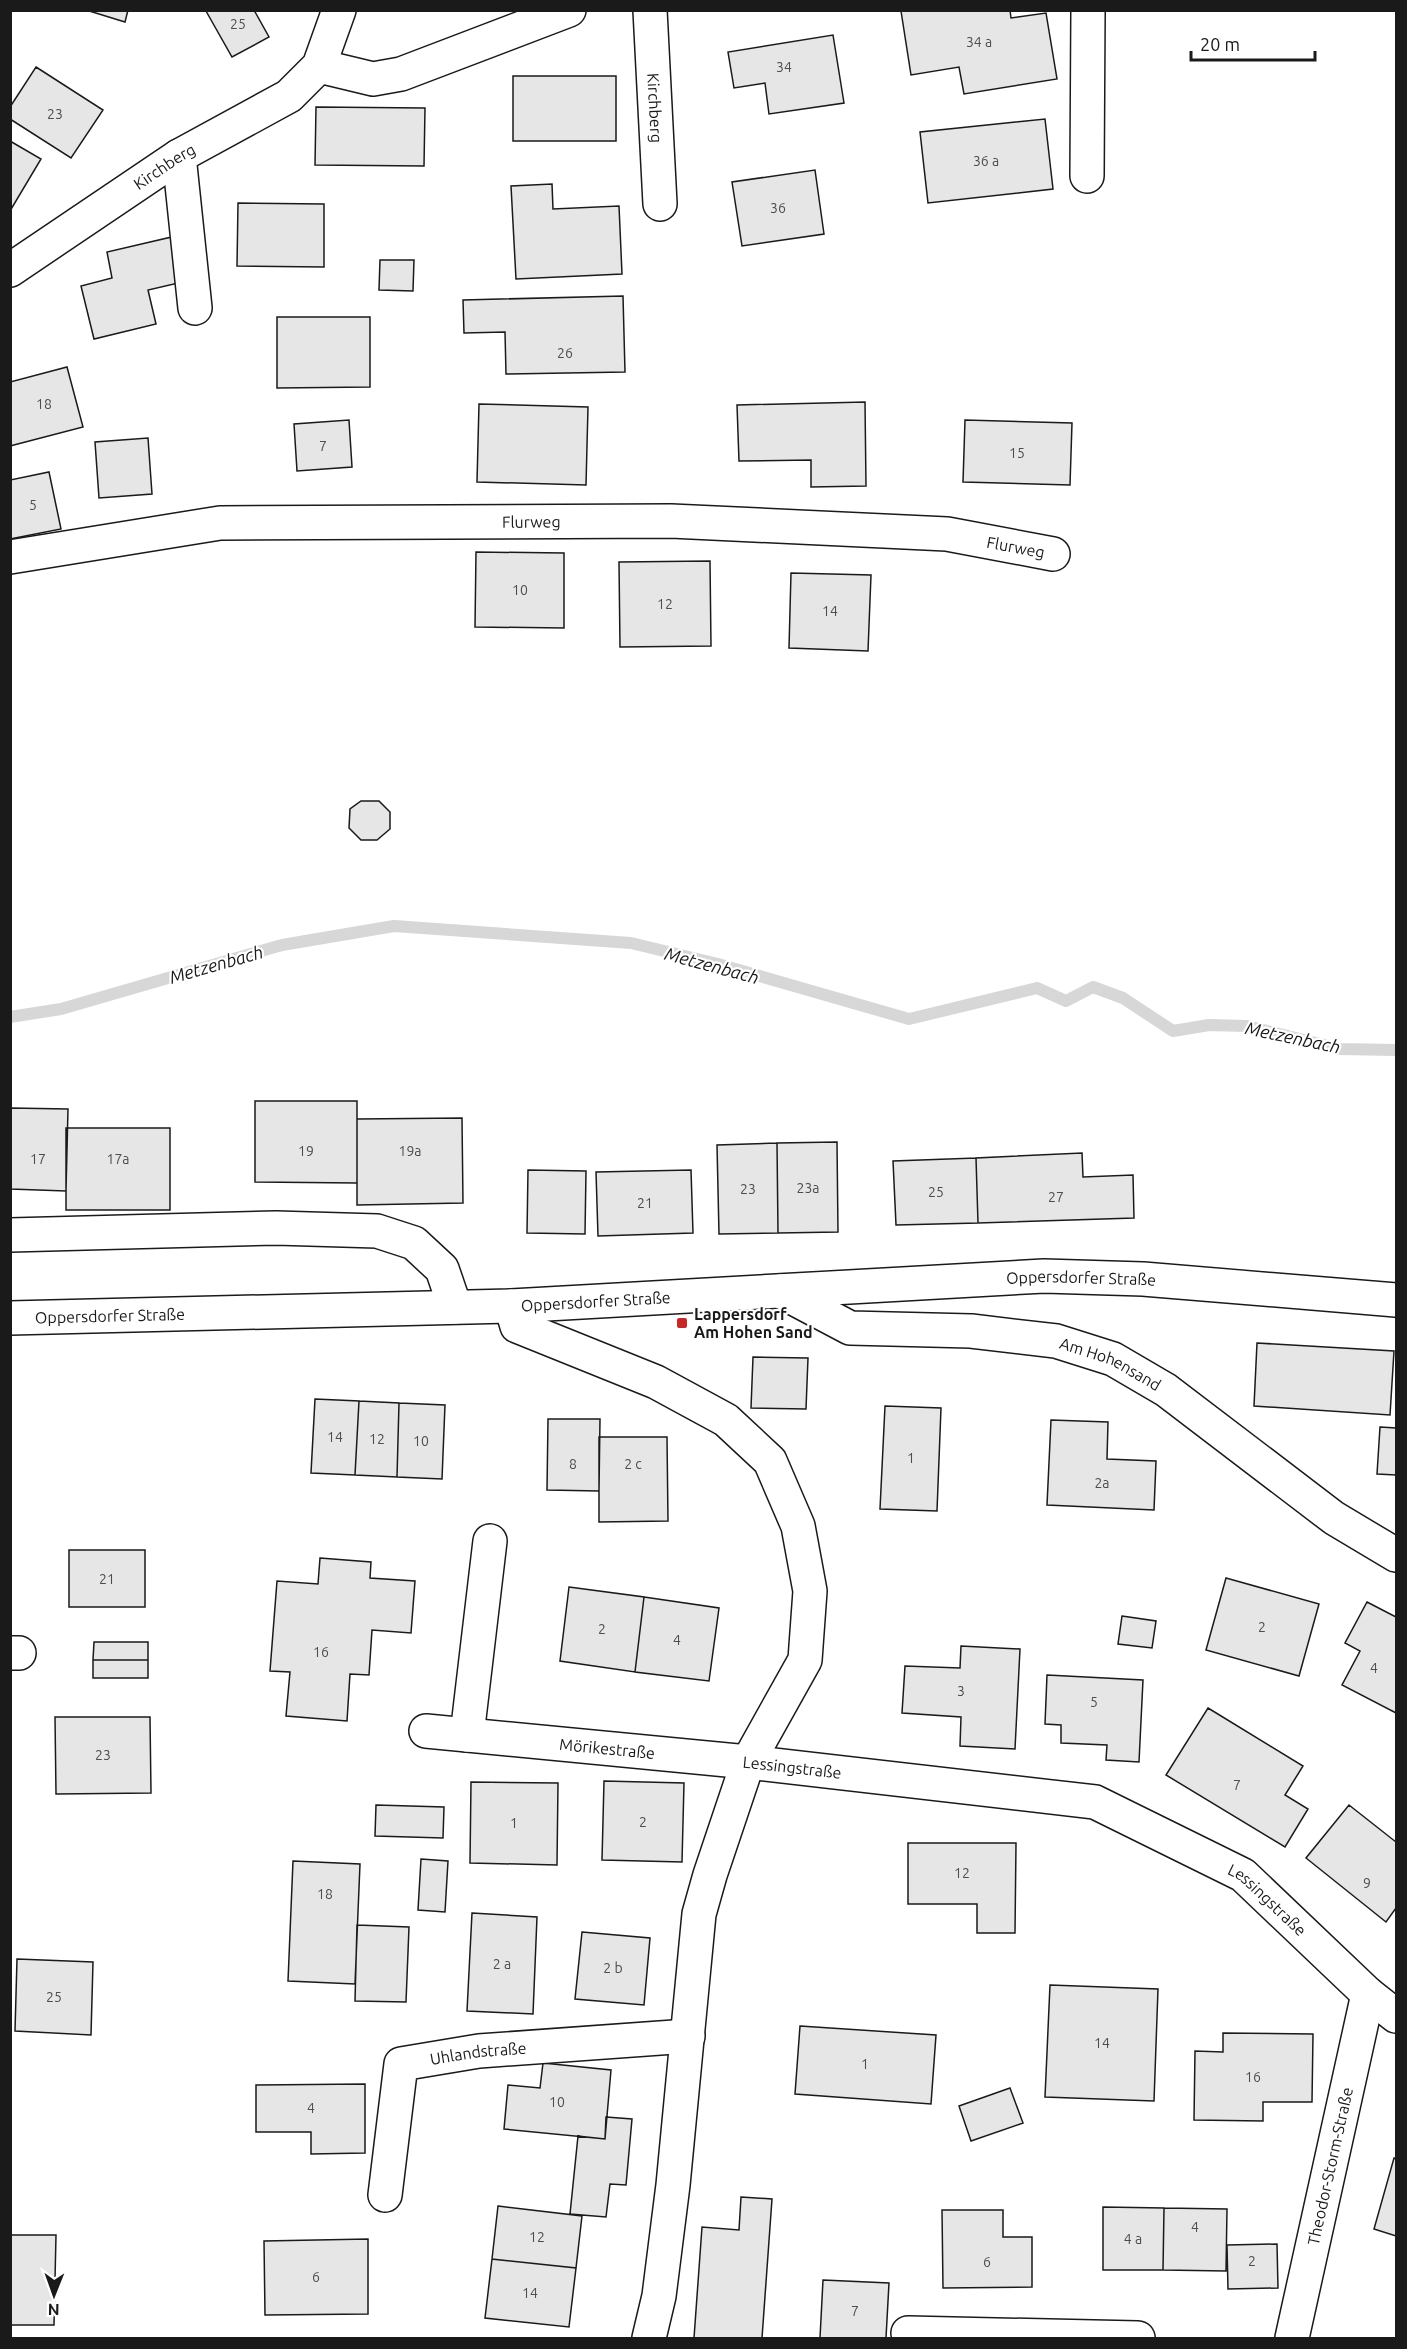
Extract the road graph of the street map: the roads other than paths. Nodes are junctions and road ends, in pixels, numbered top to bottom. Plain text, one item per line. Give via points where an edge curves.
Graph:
1 (650, 10) edge
2 (1088, 10) edge
3 (555, 13) edge
4 (334, 14) edge
5 (319, 66) junction
6 (179, 156) junction
7 (1087, 176) dead end
8 (660, 204) dead end
9 (10, 270) edge
10 (195, 308) dead end
11 (1053, 554) dead end
12 (10, 557) edge
13 (10, 1235) edge
14 (780, 1291) junction
15 (1396, 1300) edge
16 (511, 1306) junction
17 (455, 1307) junction
18 (10, 1318) edge
19 (490, 1541) dead end
20 (1396, 1555) edge
21 (426, 1731) dead end
22 (467, 1735) junction
23 (748, 1762) junction
24 (1368, 1994) junction
25 (1396, 2016) edge
26 (687, 2036) junction
27 (385, 2195) dead end
28 (908, 2333) dead end
29 (649, 2338) edge
30 (1138, 2338) edge
31 (1292, 2338) edge

1 - 8 street, Kirchberg
2 - 7 street
3 - 5 street via 401,74 373,79
4 - 5 street, Kirchberg
5 - 6 street, Kirchberg via 289,96
6 - 9 street, Kirchberg
6 - 10 street
11 - 12 street, Flurweg via 947,534 659,520 230,522
13 - 17 street via 276,1228 377,1231 414,1244 442,1269
14 - 15 street, Oppersdorfer Straße via 1044,1276 1155,1280
14 - 16 street, Oppersdorfer Straße
14 - 20 street, Am Hohensand via 850,1328 970,1331 1056,1341 1113,1359 1167,1390 1334,1518
16 - 17 street, Oppersdorfer Straße
16 - 23 street, Lessingstraße via 517,1326 656,1382 726,1420 770,1461 798,1526 810,1591 805,1660
17 - 18 street, Oppersdorfer Straße
19 - 22 street
21 - 22 street, Mörikestraße
22 - 23 street, Mörikestraße
23 - 24 street, Lessingstraße via 1095,1802 1243,1875
23 - 26 street via 699,1914
24 - 25 street, Lessingstraße
24 - 31 street, Theodor-Storm-Straße
26 - 27 street, Uhlandstraße via 479,2051 401,2064
26 - 29 street via 659,2296
28 - 30 street

